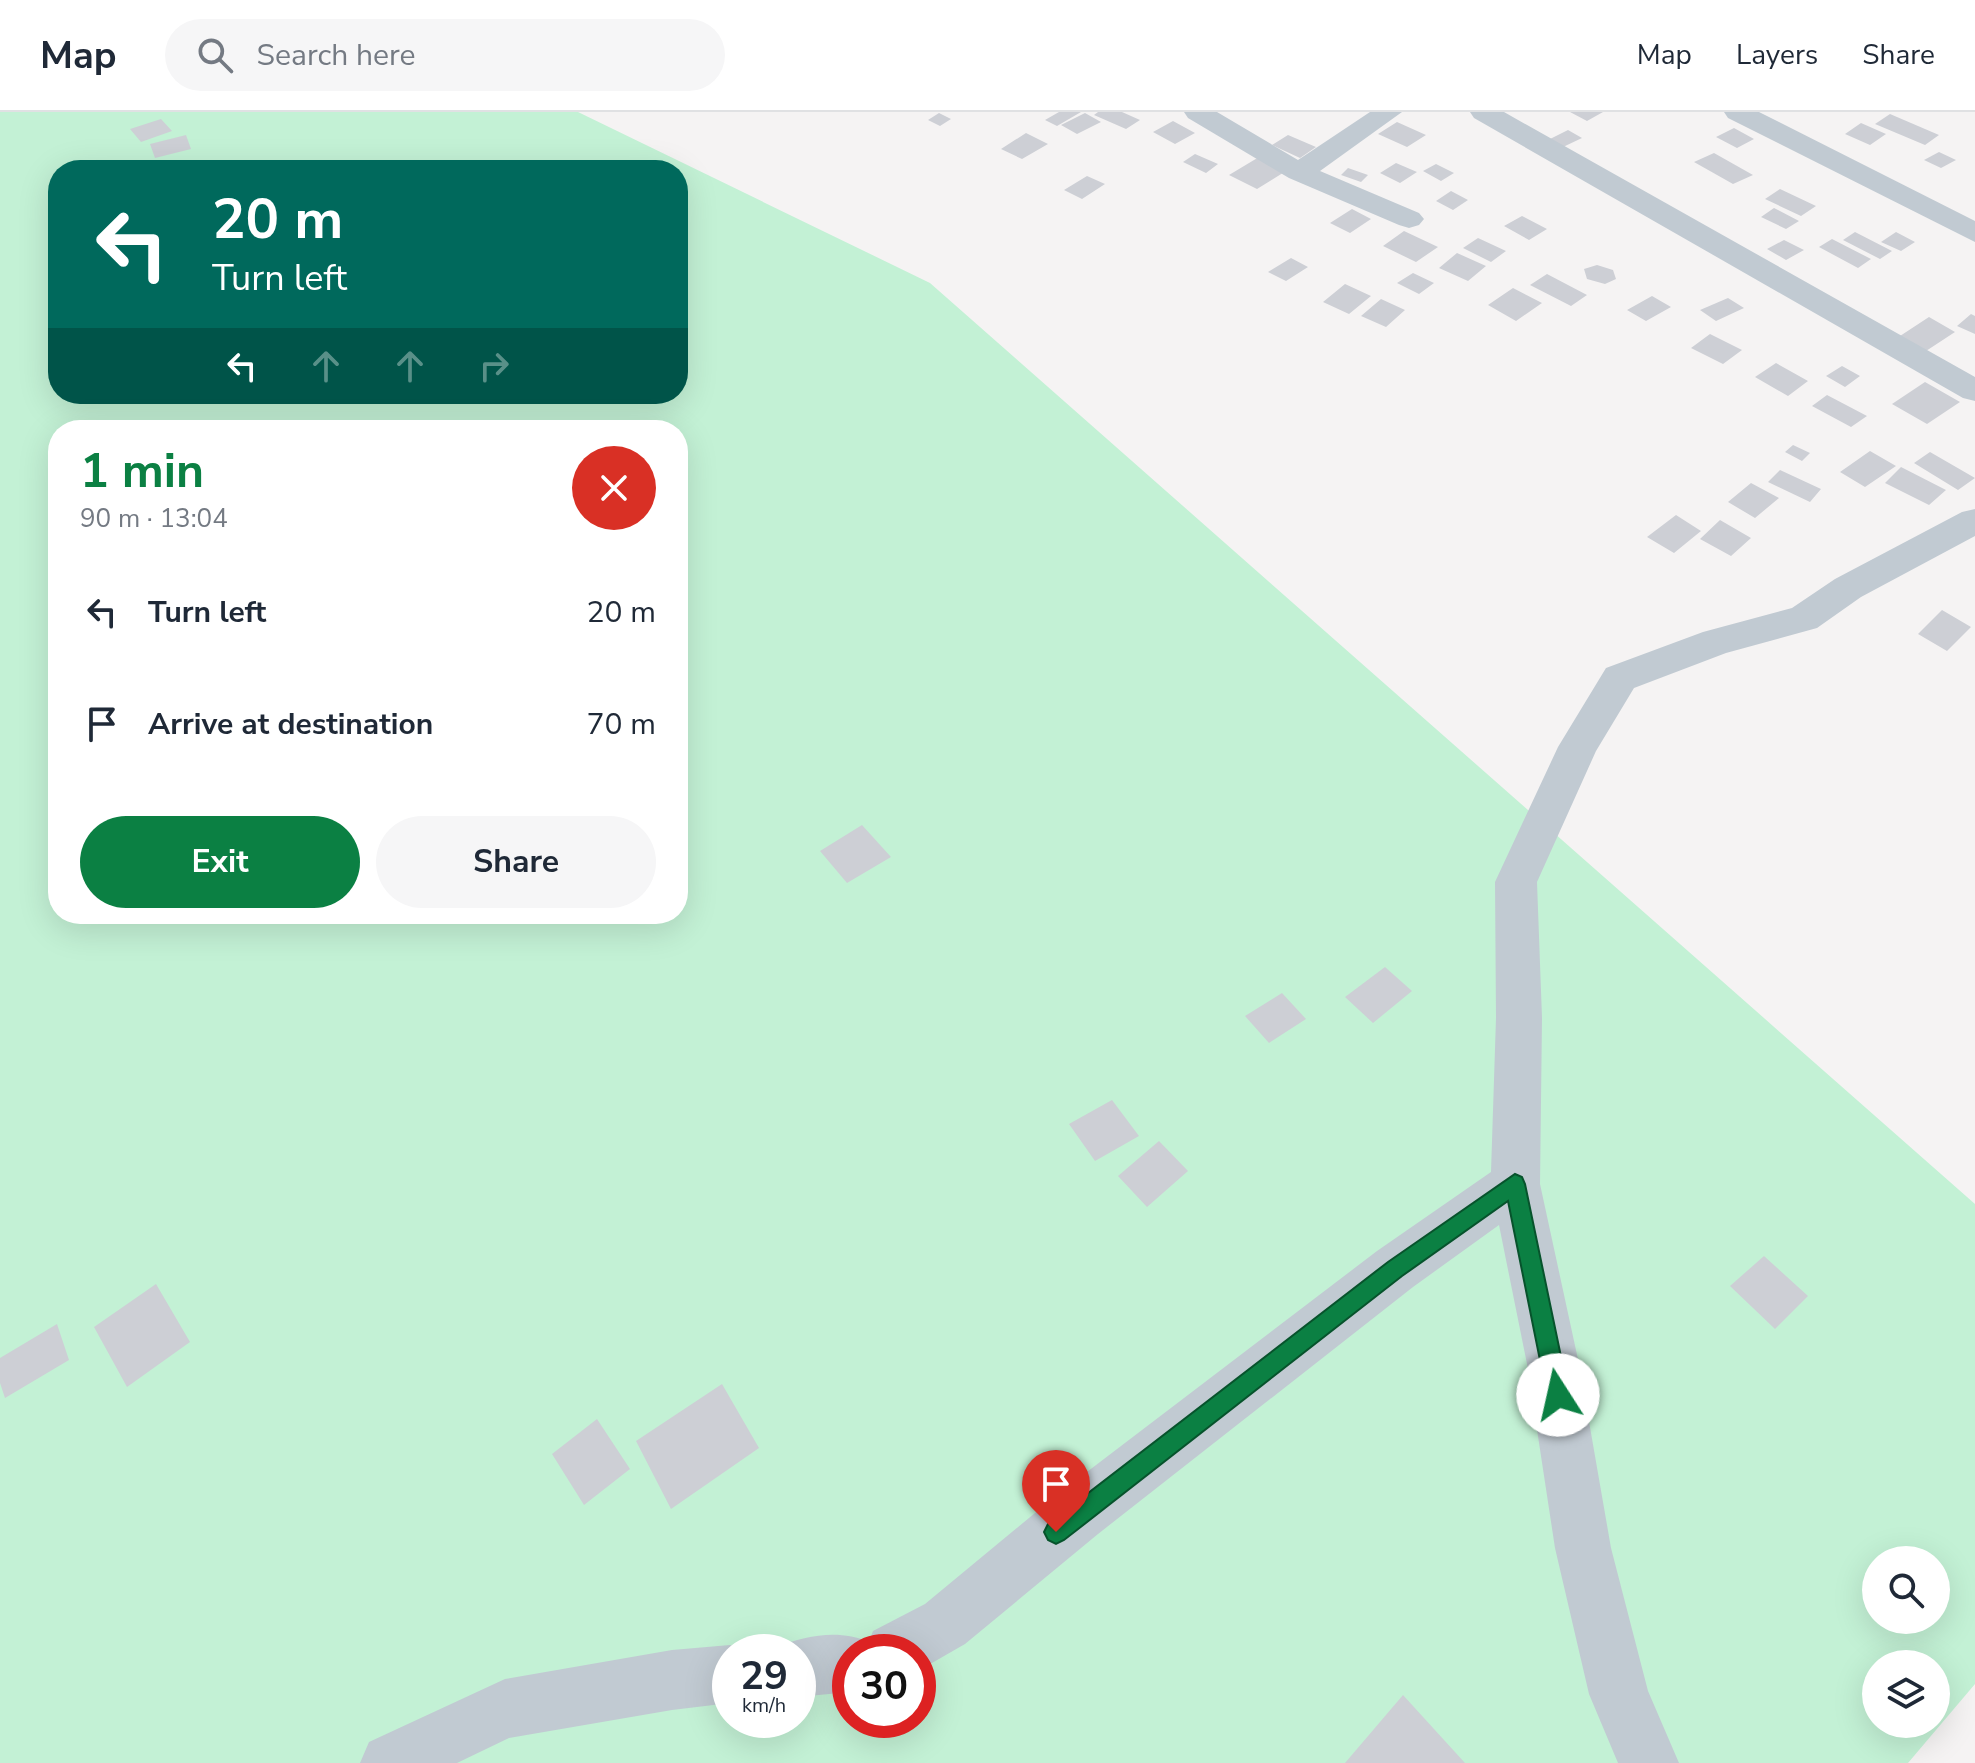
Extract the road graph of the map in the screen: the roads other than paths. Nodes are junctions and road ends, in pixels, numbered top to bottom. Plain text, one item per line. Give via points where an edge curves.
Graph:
1 (1198, 112) edge
2 (1388, 112) edge
3 (1484, 112) edge
4 (1738, 112) edge
5 (1299, 172) junction
6 (1409, 219) dead end
7 (1975, 233) edge
8 (1975, 391) edge
9 (1975, 521) edge
10 (1515, 1184) junction
11 (927, 1634) edge
12 (712, 1676) edge
13 (390, 1763) edge
14 (1649, 1763) edge

1 - 5 street
2 - 5 street
3 - 8 street
4 - 7 street
5 - 6 street
9 - 10 street via 1848,588 1804,618 1716,642 1620,678 1578,747 1516,882
10 - 11 street via 1334,1316
10 - 14 street via 1553,1364 1583,1548 1619,1694
12 - 13 street via 505,1709

